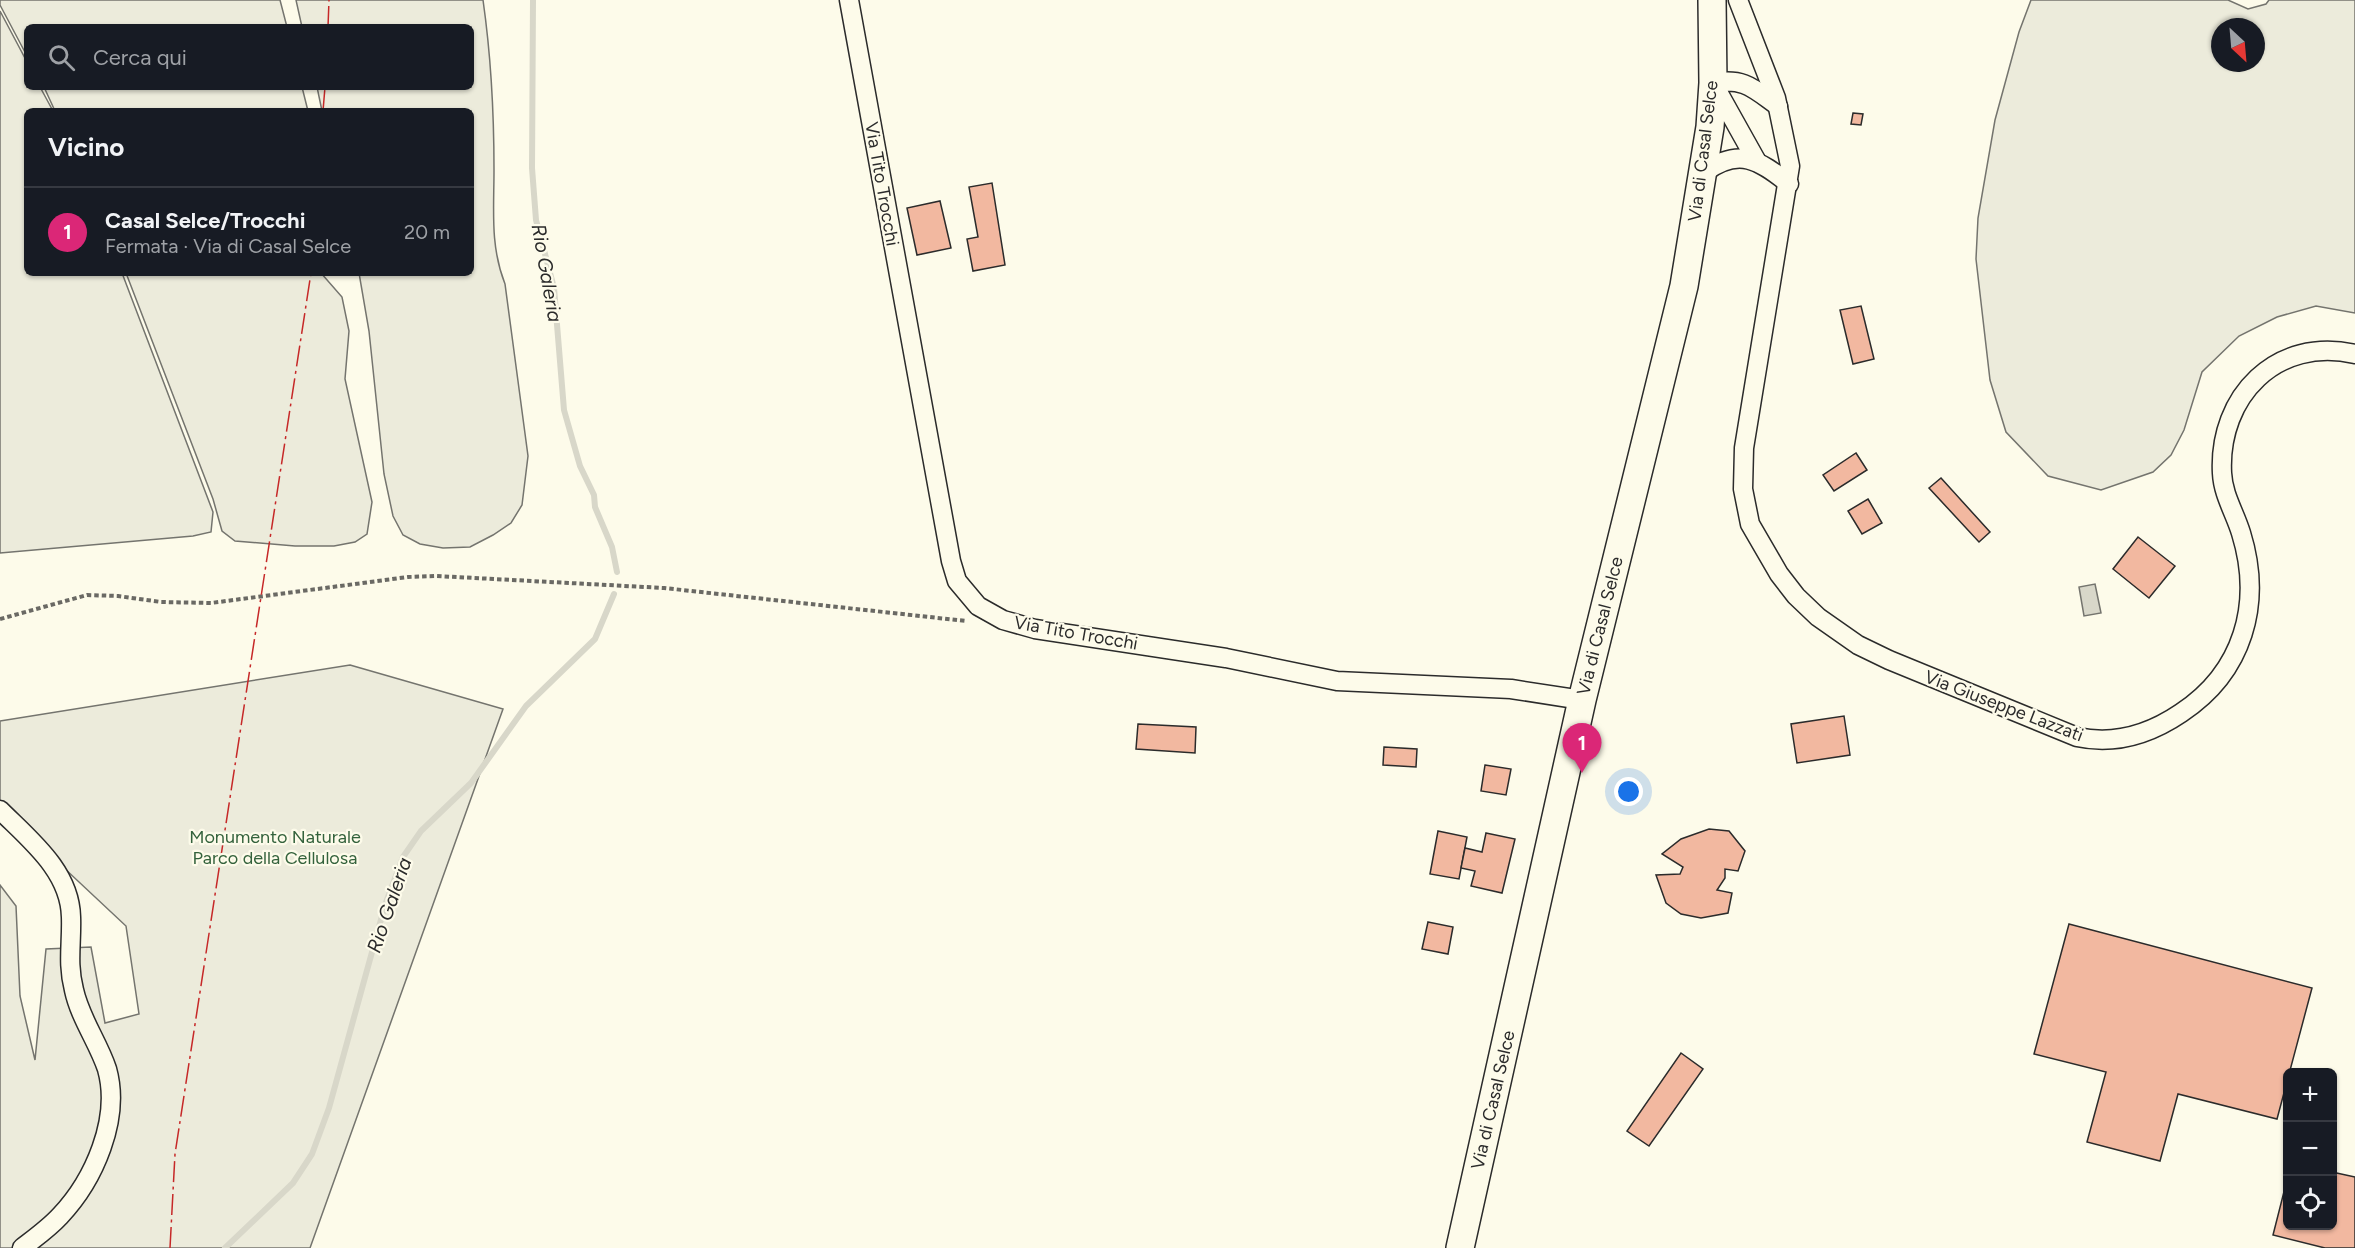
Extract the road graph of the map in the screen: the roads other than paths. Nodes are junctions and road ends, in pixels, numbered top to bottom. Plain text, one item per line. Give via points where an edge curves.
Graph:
1 (849, 0) edge
2 (1712, 0) edge
3 (1738, 0) edge
4 (1713, 83) junction
5 (1778, 106) junction
6 (1756, 160) junction
7 (1705, 172) junction
8 (1789, 184) junction
9 (2355, 354) edge
10 (1581, 700) junction
11 (0, 810) edge
12 (22, 1248) edge
13 (1460, 1248) edge

1 - 10 street, Via Tito Trocchi via 951,561 957,581 978,606 1003,620 1035,629 1226,658 1310,677 1511,689
2 - 4 main road, Via di Casal Selce
3 - 5 street, Via Giuseppe Lazzati
4 - 5 street via 1742,82
4 - 6 street
4 - 7 main road, Via di Casal Selce
5 - 8 street, Via Giuseppe Lazzati via 1788,152
6 - 7 street via 1732,159
6 - 8 street
7 - 10 main road, Via di Casal Selce via 1684,286
8 - 9 street, Via Giuseppe Lazzati via 1744,448 1746,512 1763,549 1806,606 1858,645 2078,737 2110,740 2143,733 2177,716 2218,684 2242,637 2250,587 2247,554 2223,485 2222,454 2229,421 2245,391 2276,364 2320,351
10 - 13 main road, Via di Casal Selce
11 - 12 street via 49,860 67,893 72,982 106,1069 111,1098 104,1139 85,1183 60,1217

